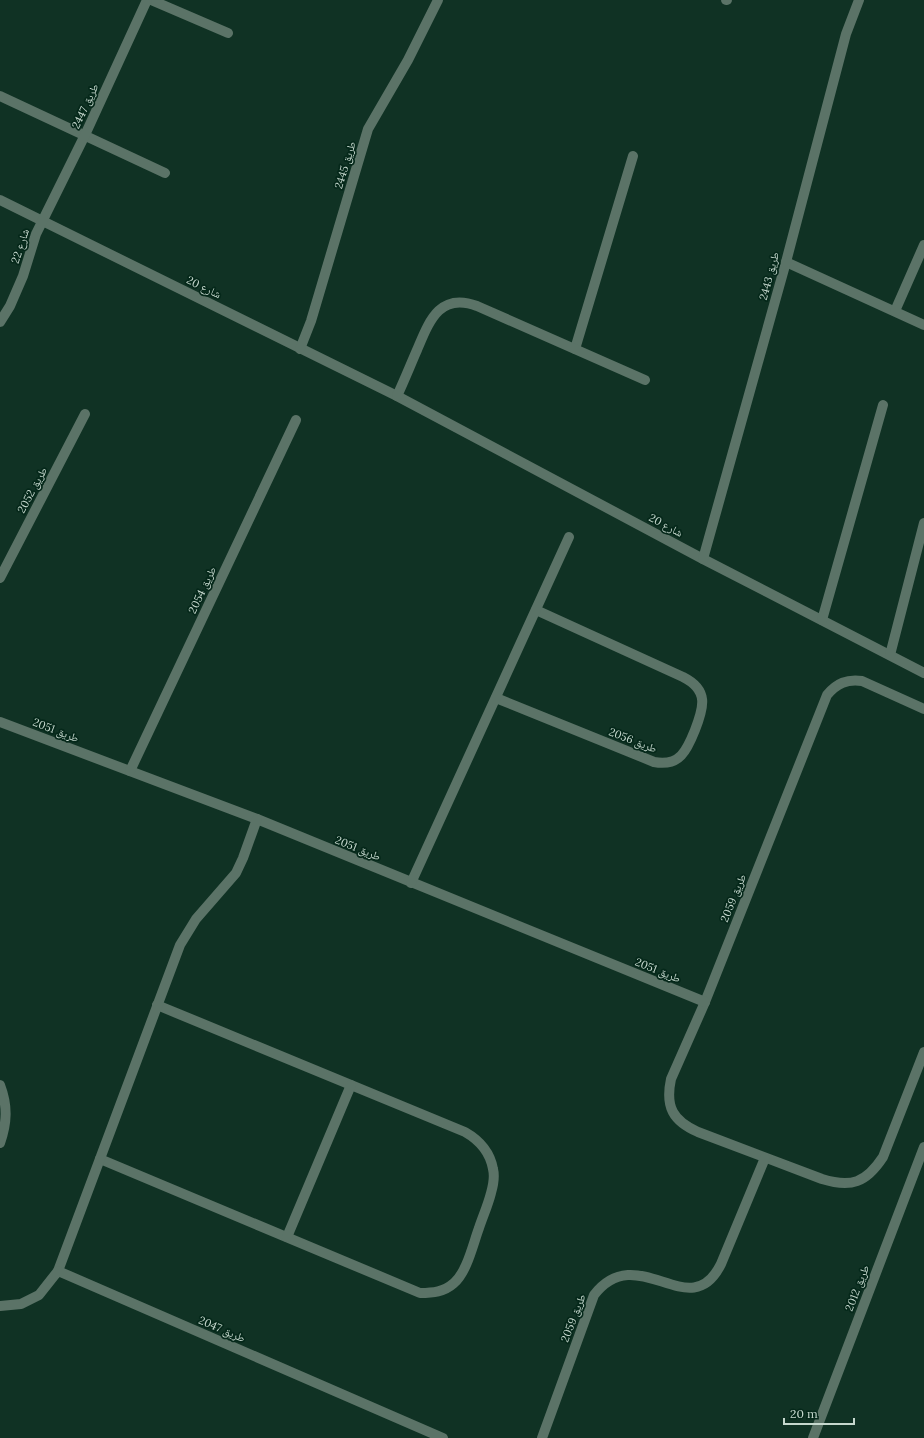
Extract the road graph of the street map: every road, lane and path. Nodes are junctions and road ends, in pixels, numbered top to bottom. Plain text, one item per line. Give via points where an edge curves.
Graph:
1 (147, 0) edge
2 (151, 0) edge
3 (438, 0) edge
4 (859, 0) edge
5 (228, 33) dead end
6 (0, 96) edge
7 (85, 136) junction
8 (633, 156) dead end
9 (164, 173) dead end
10 (0, 200) edge
11 (42, 220) junction
12 (924, 245) edge
13 (786, 262) junction
14 (895, 311) junction
15 (0, 322) edge
16 (924, 325) edge
17 (300, 349) junction
18 (575, 349) junction
19 (645, 380) dead end
20 (397, 396) junction
21 (883, 405) dead end
22 (85, 414) dead end
23 (296, 420) dead end
24 (924, 523) edge
25 (569, 537) dead end
26 (704, 559) junction
27 (0, 578) edge
28 (536, 610) junction
29 (822, 620) junction
30 (890, 655) junction
31 (924, 673) edge
32 (496, 698) junction
33 (924, 709) edge
34 (0, 722) edge
35 (130, 771) junction
36 (257, 819) junction
37 (411, 883) junction
38 (705, 1002) junction
39 (157, 1005) junction
40 (924, 1052) edge
41 (0, 1085) edge
42 (351, 1085) junction
43 (0, 1143) edge
44 (924, 1147) edge
45 (765, 1158) junction
46 (100, 1159) junction
47 (287, 1237) junction
48 (58, 1271) junction
49 (0, 1306) edge
50 (442, 1438) edge
51 (542, 1438) edge
52 (813, 1438) edge

1 - 7 street, طريق 2447
2 - 5 street
3 - 17 street, طريق 2445 via 408,60 368,129 311,321
4 - 13 street, طريق 2443 via 846,34
6 - 7 street
7 - 9 street
7 - 11 street, طريق 2447
8 - 18 street
10 - 11 street, شارع 20
11 - 15 street, شارع 22 via 15,296
11 - 17 street, شارع 20
12 - 14 street
13 - 14 street
13 - 26 street, طريق 2443
14 - 16 street
17 - 20 street, شارع 20
18 - 19 street
18 - 20 street via 474,304 453,303 432,317
20 - 26 street, شارع 20
21 - 29 street
22 - 27 street, طريق 2052
23 - 35 street, طريق 2054
24 - 30 street
25 - 28 street
26 - 29 street, شارع 20
28 - 32 street
28 - 32 street, طريق 2056 via 683,677 695,685 702,698 702,712 687,750 676,760 654,762
29 - 30 street, شارع 20
30 - 31 street, شارع 20
32 - 37 street
33 - 38 street, طريق 2059 via 862,681 854,680 839,684 827,695
34 - 35 street, طريق 2051
35 - 36 street, طريق 2051
36 - 37 street, طريق 2051
36 - 39 street via 244,858 236,873 205,907 180,945
37 - 38 street, طريق 2051
38 - 45 street, طريق 2059 via 670,1079 670,1106 676,1118 686,1127
39 - 42 street
39 - 46 street
40 - 45 street, طريق 2059 via 883,1158 875,1170 864,1179 836,1184
41 - 43 street via 7,1113
42 - 47 street
42 - 47 street via 465,1132 484,1147 494,1170 494,1182 462,1272 444,1290 420,1293
44 - 52 street, طريق 2012
45 - 51 street, طريق 2059 via 721,1264 708,1281 688,1288 634,1274 623,1275 611,1279 594,1295
46 - 47 street
46 - 48 street
48 - 49 street via 39,1295 21,1304
48 - 50 street, طريق 2047

